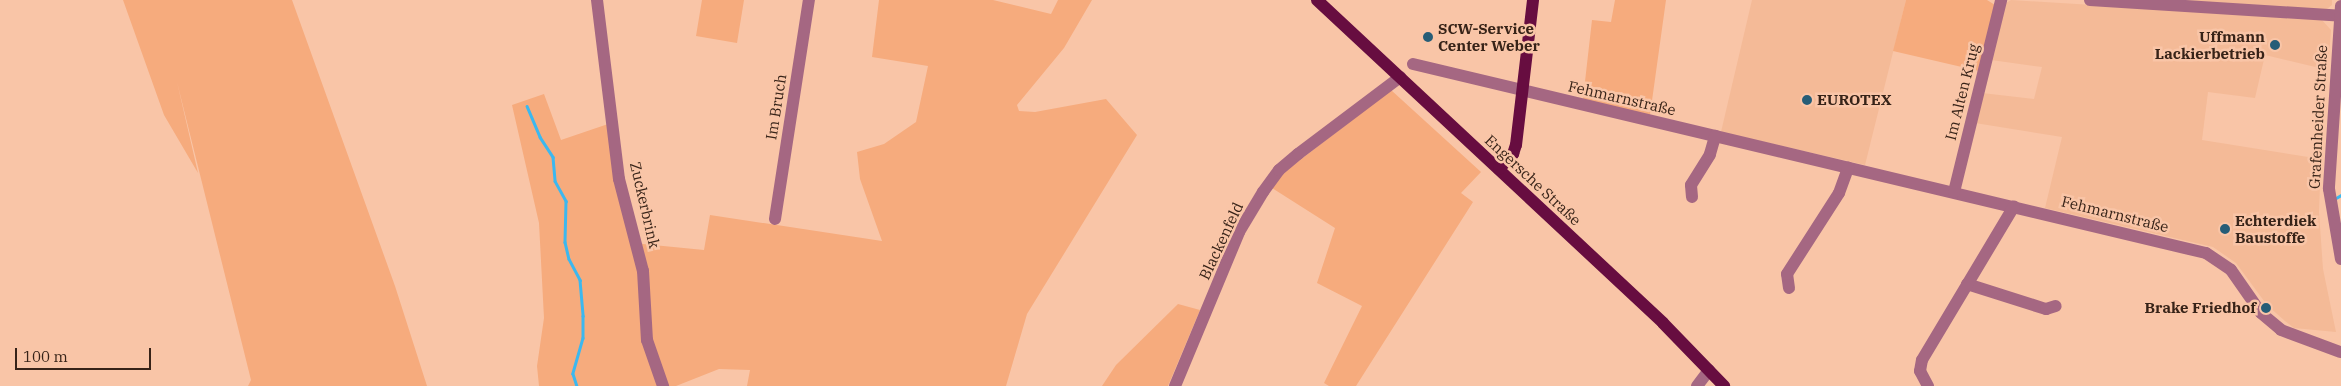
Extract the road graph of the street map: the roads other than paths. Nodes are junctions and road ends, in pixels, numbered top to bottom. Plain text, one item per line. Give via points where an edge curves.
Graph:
1 (597, 0) edge
2 (809, 0) edge
3 (1317, 0) edge
4 (1533, 0) edge
5 (2001, 0) edge
6 (2090, 0) edge
7 (2341, 6) edge
8 (2340, 16) edge
9 (1413, 64) dead end
10 (1400, 77) junction
11 (1522, 91) junction
12 (1715, 136) junction
13 (1848, 168) junction
14 (1498, 169) junction
15 (1954, 192) junction
16 (1692, 197) dead end
17 (2014, 206) junction
18 (775, 219) dead end
19 (2341, 259) edge
20 (1968, 284) junction
21 (1789, 288) dead end
22 (2056, 306) dead end
23 (2341, 351) edge
24 (2341, 364) edge
25 (1709, 370) junction
26 (662, 386) edge
27 (1175, 386) edge
28 (1697, 386) edge
29 (1724, 386) edge
30 (1928, 386) edge

1 - 26 street, Zuckerbrink via 619,179 643,271 648,340
2 - 18 street, Im Bruch
3 - 10 main road, Engersche Straße
4 - 11 main road
5 - 15 street, Im Alten Krug
6 - 8 street
7 - 8 street, Grafenheider Straße
8 - 19 street, Grafenheider Straße via 2329,189
9 - 11 street, Fehmarnstraße
10 - 14 main road, Engersche Straße
10 - 27 street, Blackenfeld via 1279,170 1239,232
11 - 12 street, Fehmarnstraße
11 - 14 main road via 1514,150
12 - 13 street, Fehmarnstraße
12 - 16 street via 1710,154 1691,185
13 - 15 street, Fehmarnstraße
13 - 21 street via 1839,193 1787,274
14 - 25 main road, Engersche Straße
15 - 17 street, Fehmarnstraße
17 - 20 street
17 - 23 street, Fehmarnstraße via 2206,253 2231,270 2261,313 2281,330
20 - 22 street via 2046,309
20 - 30 street via 1922,360 1920,371
23 - 24 street
25 - 28 street
25 - 29 main road, Engersche Straße

